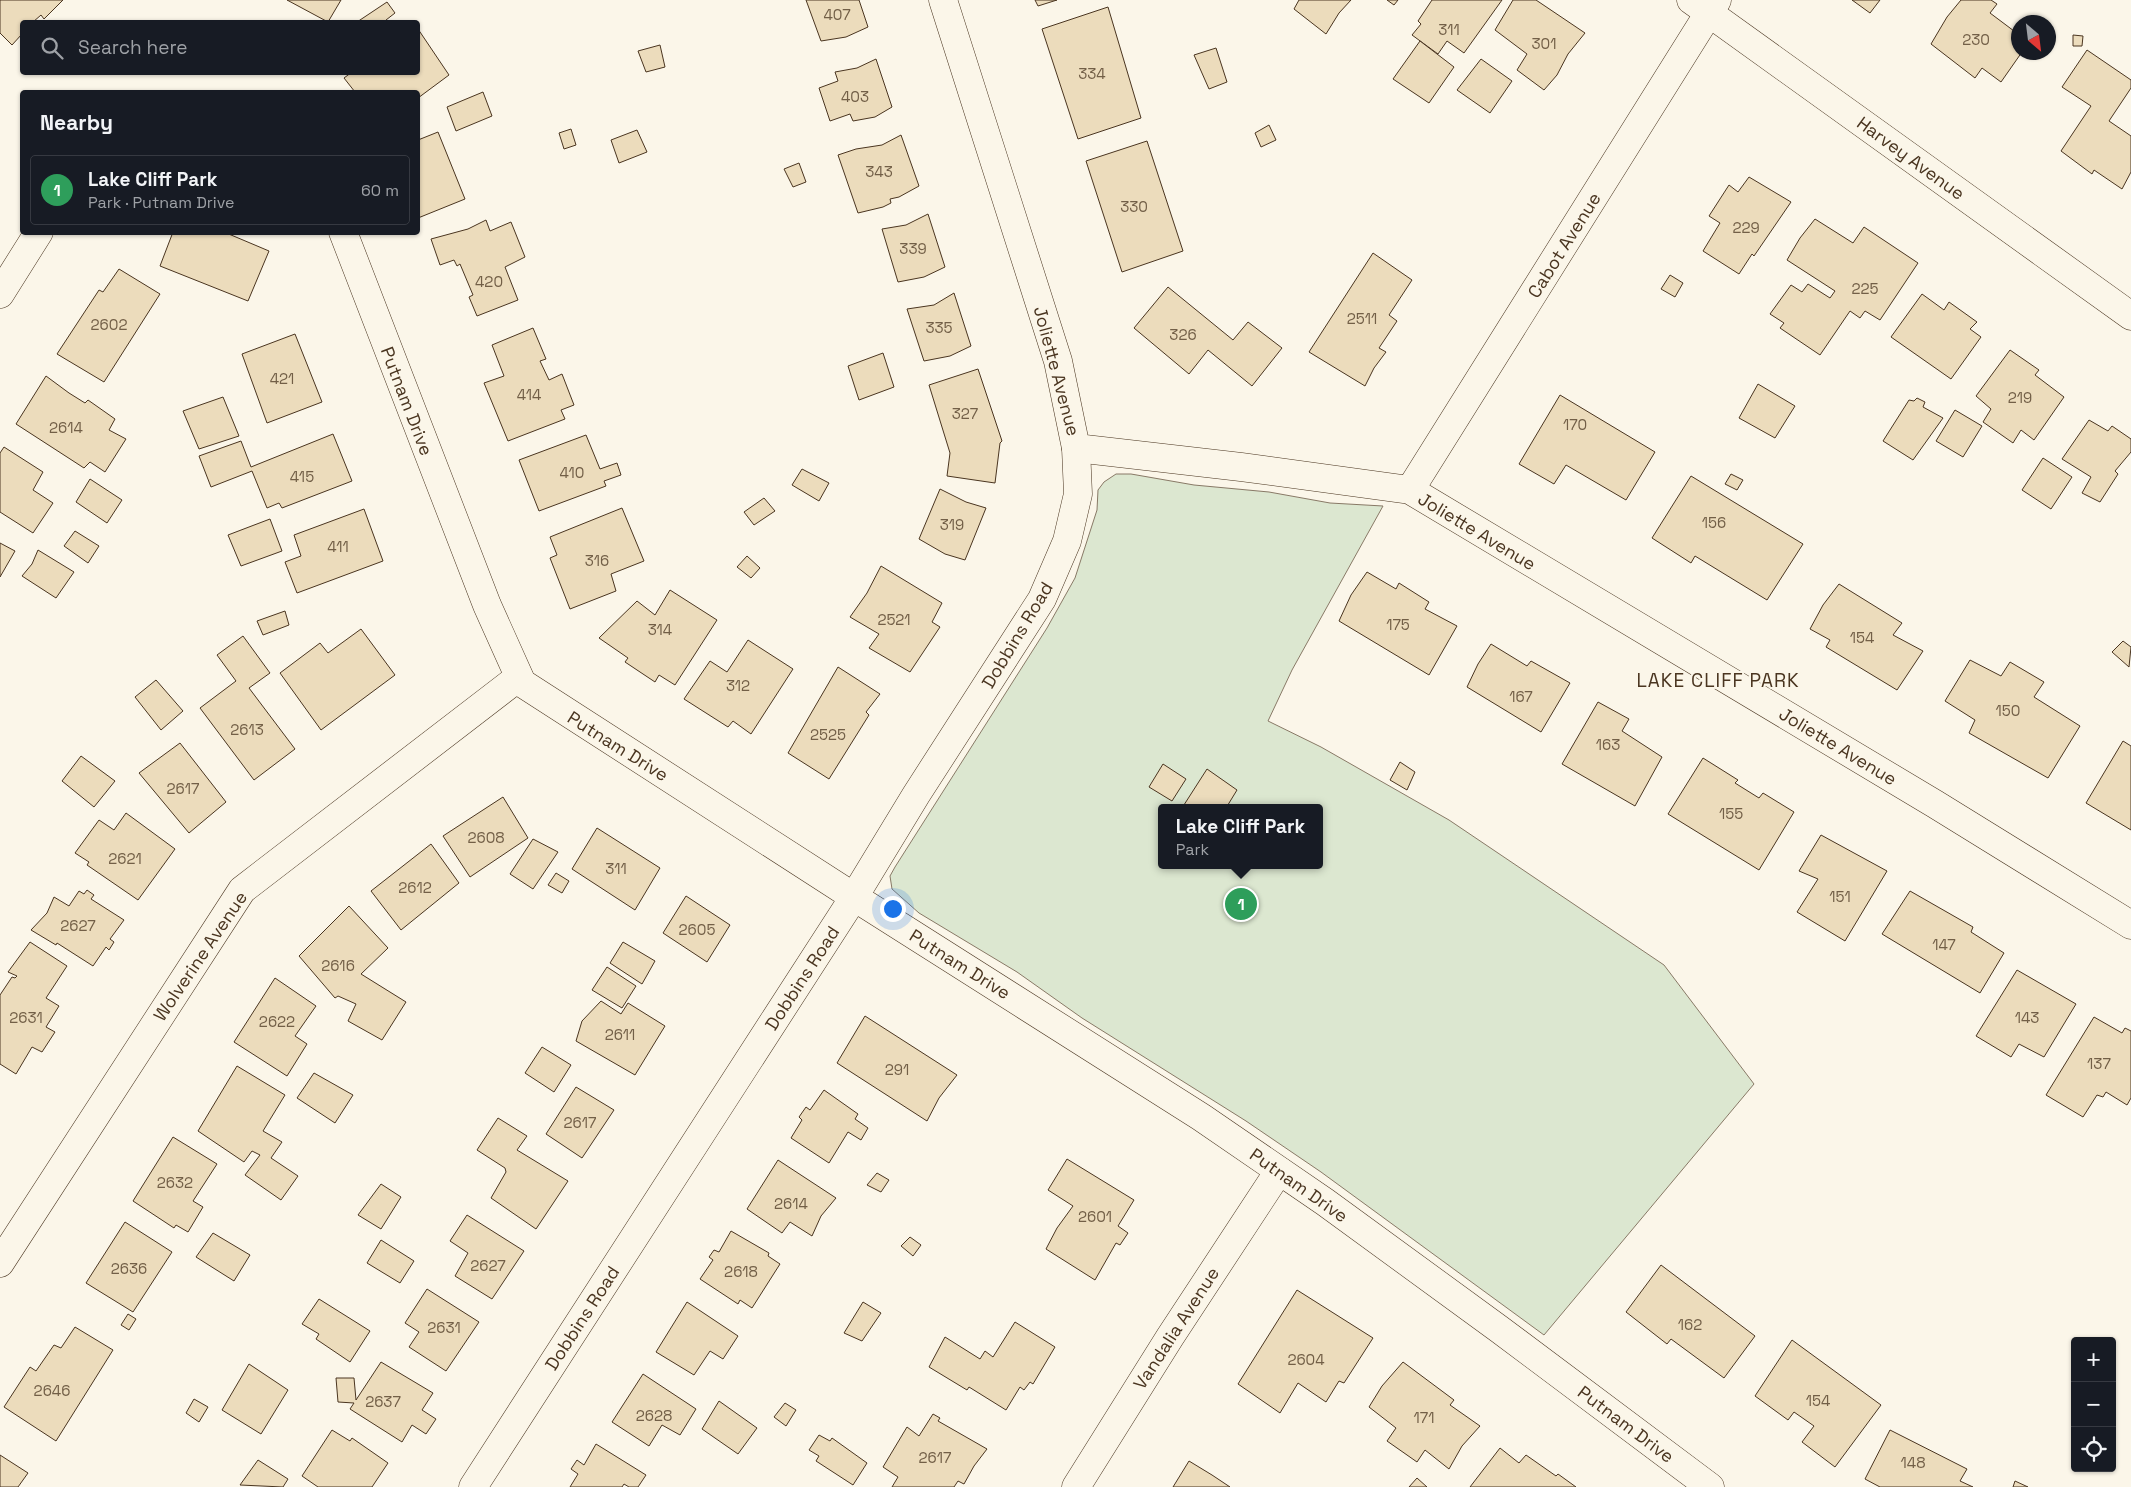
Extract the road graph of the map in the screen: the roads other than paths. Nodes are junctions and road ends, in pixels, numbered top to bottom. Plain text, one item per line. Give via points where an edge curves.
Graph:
1 (943, 0) edge
2 (1706, 4) edge
3 (37, 235) edge
4 (344, 235) edge
5 (0, 294) edge
6 (2131, 316) edge
7 (1076, 448) junction
8 (1410, 490) junction
9 (519, 677) junction
10 (854, 897) junction
11 (2131, 925) edge
12 (1279, 1171) junction
13 (0, 1263) edge
14 (473, 1487) edge
15 (1076, 1487) edge
16 (1710, 1487) edge

1 - 7 street, Joliette Avenue via 1058,361
2 - 6 street, Harvey Avenue
2 - 8 street, Cabot Avenue
3 - 5 street
4 - 9 street, Putnam Drive via 487,605
7 - 8 street, Joliette Avenue
7 - 10 street, Dobbins Road via 1078,494 1067,541 1042,599
8 - 11 street, Joliette Avenue
9 - 10 street, Putnam Drive via 522,684 579,722
9 - 13 street, Wolverine Avenue via 242,890
10 - 12 street, Putnam Drive via 1201,1116
10 - 14 street, Dobbins Road
12 - 15 street, Vandalia Avenue
12 - 16 street, Putnam Drive via 1499,1329

